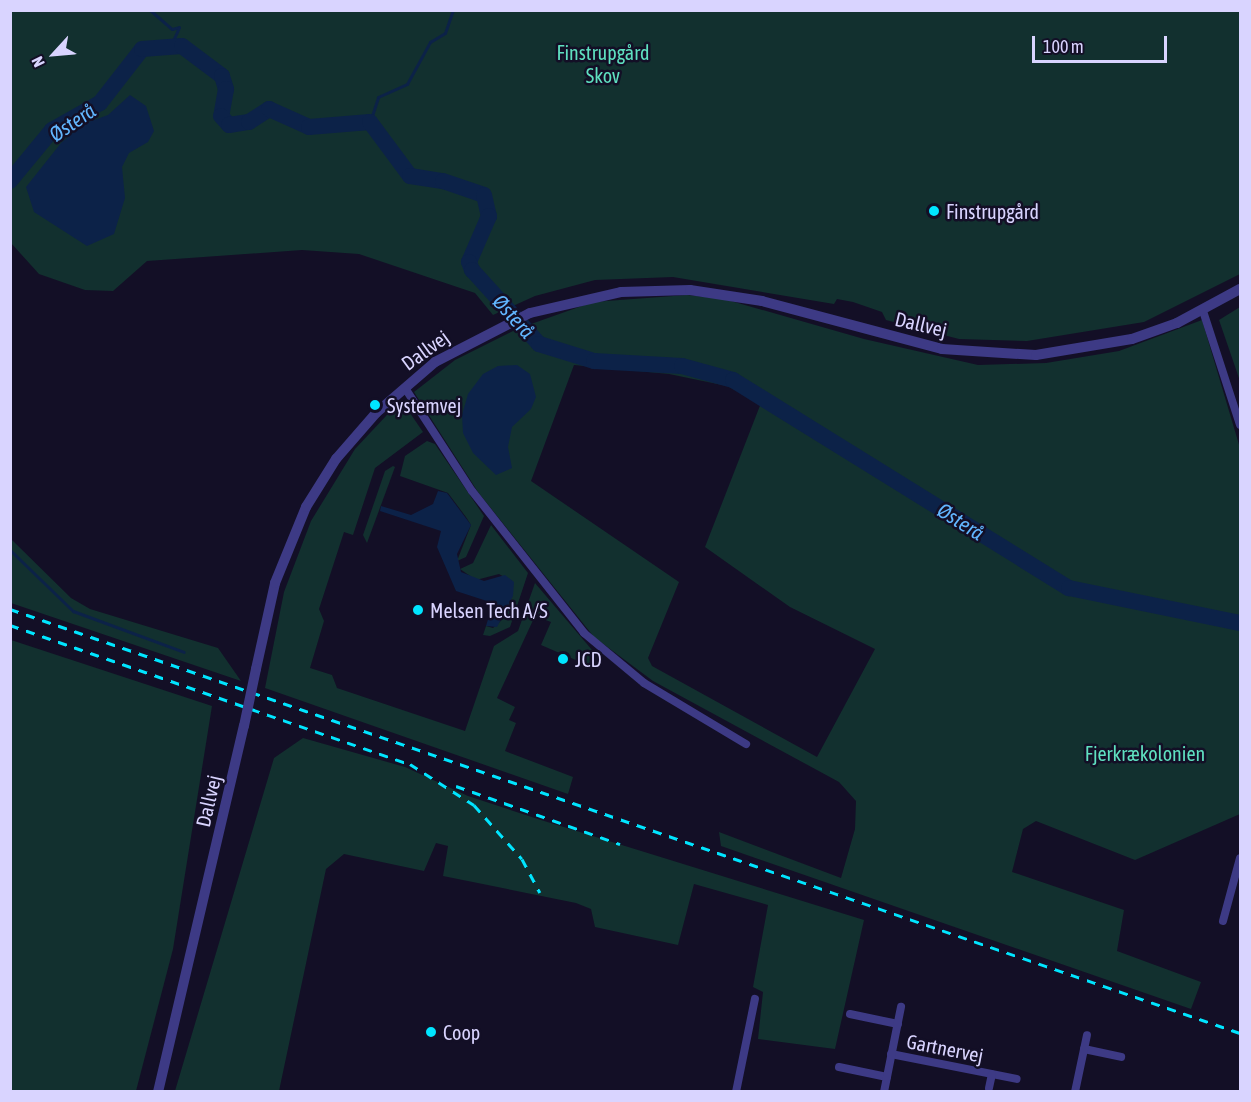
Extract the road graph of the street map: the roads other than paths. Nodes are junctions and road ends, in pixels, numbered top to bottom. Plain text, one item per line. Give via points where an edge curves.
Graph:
1 (1240, 290) edge
2 (1203, 311) junction
3 (405, 388) junction
4 (1240, 425) edge
5 (746, 744) dead end
6 (1240, 858) edge
7 (1222, 921) dead end
8 (755, 999) dead end
9 (901, 1007) dead end
10 (850, 1014) dead end
11 (898, 1024) junction
12 (1087, 1035) dead end
13 (1084, 1049) junction
14 (891, 1054) junction
15 (1121, 1057) dead end
16 (839, 1067) dead end
17 (992, 1074) junction
18 (887, 1077) junction
19 (1017, 1079) dead end
20 (989, 1088) dead end
21 (158, 1092) edge
22 (736, 1092) edge
23 (884, 1092) edge
24 (1075, 1092) edge

1 - 2 street, Dallvej
2 - 3 street, Dallvej via 1110,345 1013,356 942,349 762,301 690,290 621,292 530,313 496,327 435,363
2 - 4 street
3 - 5 street via 472,491 584,633 637,678
3 - 21 street, Dallvej, bridge via 336,459 306,507 275,583
6 - 7 street
8 - 22 street
9 - 11 street, Gartnervej
10 - 11 street, Gartnervej
11 - 14 street, Gartnervej
12 - 13 street
13 - 15 street
13 - 24 street
14 - 17 street, Gartnervej
14 - 18 street, Gartnervej
16 - 18 street
17 - 19 street, Gartnervej
17 - 20 street, Gartnervej
18 - 23 street, Gartnervej

